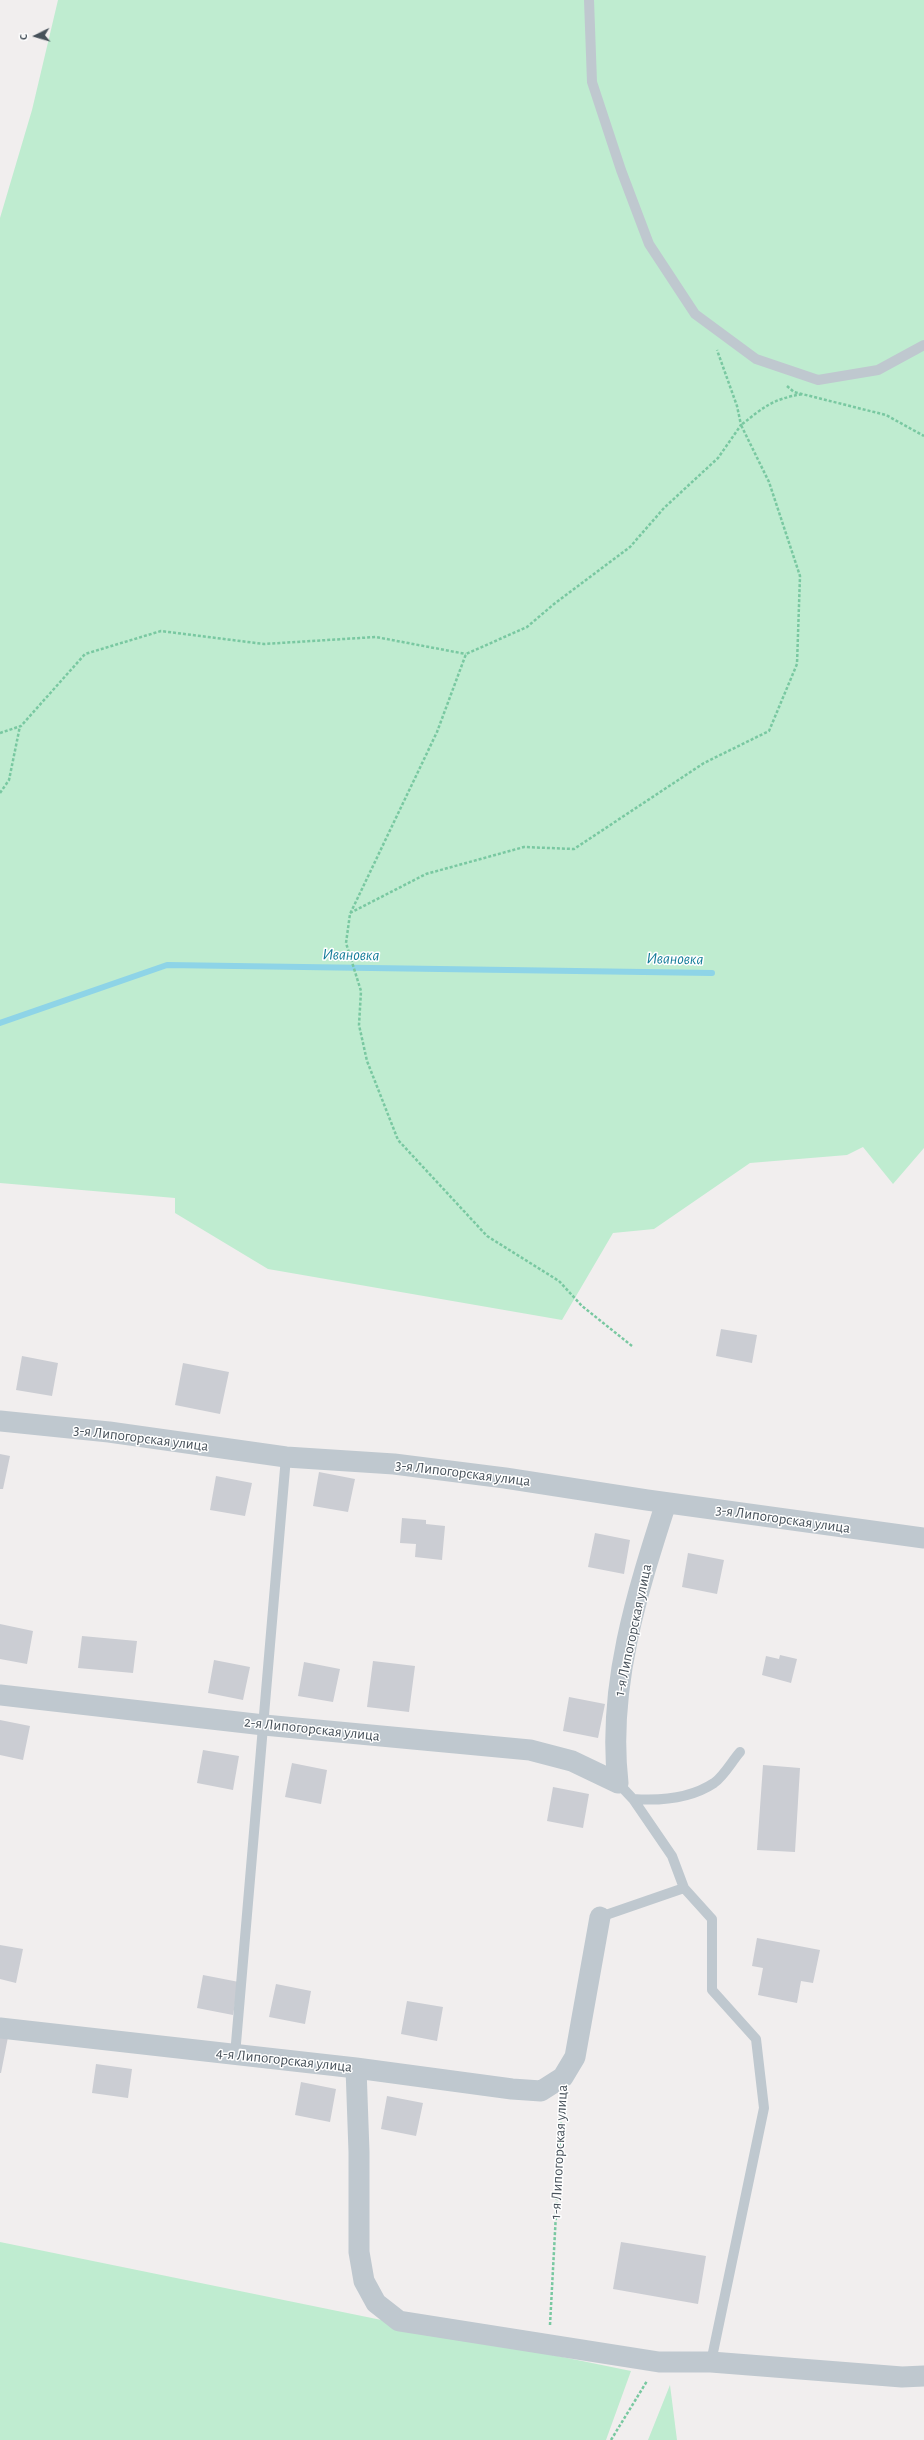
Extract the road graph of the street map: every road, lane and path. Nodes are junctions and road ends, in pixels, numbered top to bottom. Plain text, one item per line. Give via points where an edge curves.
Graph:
1 (590, 0) edge
2 (924, 345) edge
3 (715, 346) dead end
4 (783, 383) dead end
5 (803, 394) junction
6 (741, 425) junction
7 (924, 436) edge
8 (466, 654) junction
9 (21, 726) junction
10 (0, 733) edge
11 (0, 793) edge
12 (350, 914) junction
13 (632, 1346) dead end
14 (0, 1421) edge
15 (286, 1457) junction
16 (666, 1503) junction
17 (924, 1538) edge
18 (0, 1695) edge
19 (264, 1725) junction
20 (740, 1752) dead end
21 (618, 1783) junction
22 (633, 1799) junction
23 (684, 1888) junction
24 (600, 1917) joint
25 (0, 2028) edge
26 (235, 2055) junction
27 (356, 2068) junction
28 (563, 2077) junction
29 (549, 2344) junction
30 (659, 2362) junction
31 (711, 2362) junction
32 (924, 2376) edge
33 (611, 2440) edge

1 - 2 lane via 592,82 620,170 649,244 695,314 756,359 818,380 878,370
3 - 6 path via 737,406
4 - 5 path via 794,392
5 - 6 path via 781,398 766,405
5 - 7 path via 886,415
6 - 8 path via 718,458 664,508 630,547 554,604 527,628
6 - 12 path via 769,482 800,576 797,664 769,731 704,763 574,849 524,848 426,874
8 - 9 path via 376,638 264,644 161,630 85,654
8 - 12 path via 437,732
9 - 10 path
9 - 11 path via 9,780
12 - 13 path via 346,944 361,991 359,1025 367,1061 398,1140 487,1236 559,1281 582,1306
14 - 15 street, 3-я Липогорская улица via 109,1432
15 - 16 street, 3-я Липогорская улица via 394,1464
15 - 19 lane
16 - 17 street, 3-я Липогорская улица
16 - 21 street, 1-я Липогорская улица via 644,1570 627,1640 617,1702 615,1756
18 - 19 street, 2-я Липогорская улица
19 - 21 street, 2-я Липогорская улица via 530,1750 572,1761
19 - 26 lane
20 - 22 lane via 715,1782 686,1796 660,1801
21 - 22 lane
22 - 23 lane via 672,1856
23 - 24 lane
23 - 31 lane via 712,1919 712,1990 756,2039 764,2108
24 - 28 street, 1-я Липогорская улица via 575,2057
25 - 26 street, 4-я Липогорская улица
26 - 27 street, 4-я Липогорская улица
27 - 28 street, 4-я Липогорская улица via 512,2090 541,2091
27 - 29 street via 359,2252 364,2280 376,2303 399,2321
28 - 29 path, 1-я Липогорская улица
29 - 30 street
30 - 31 street
30 - 33 path
31 - 32 street via 902,2378

